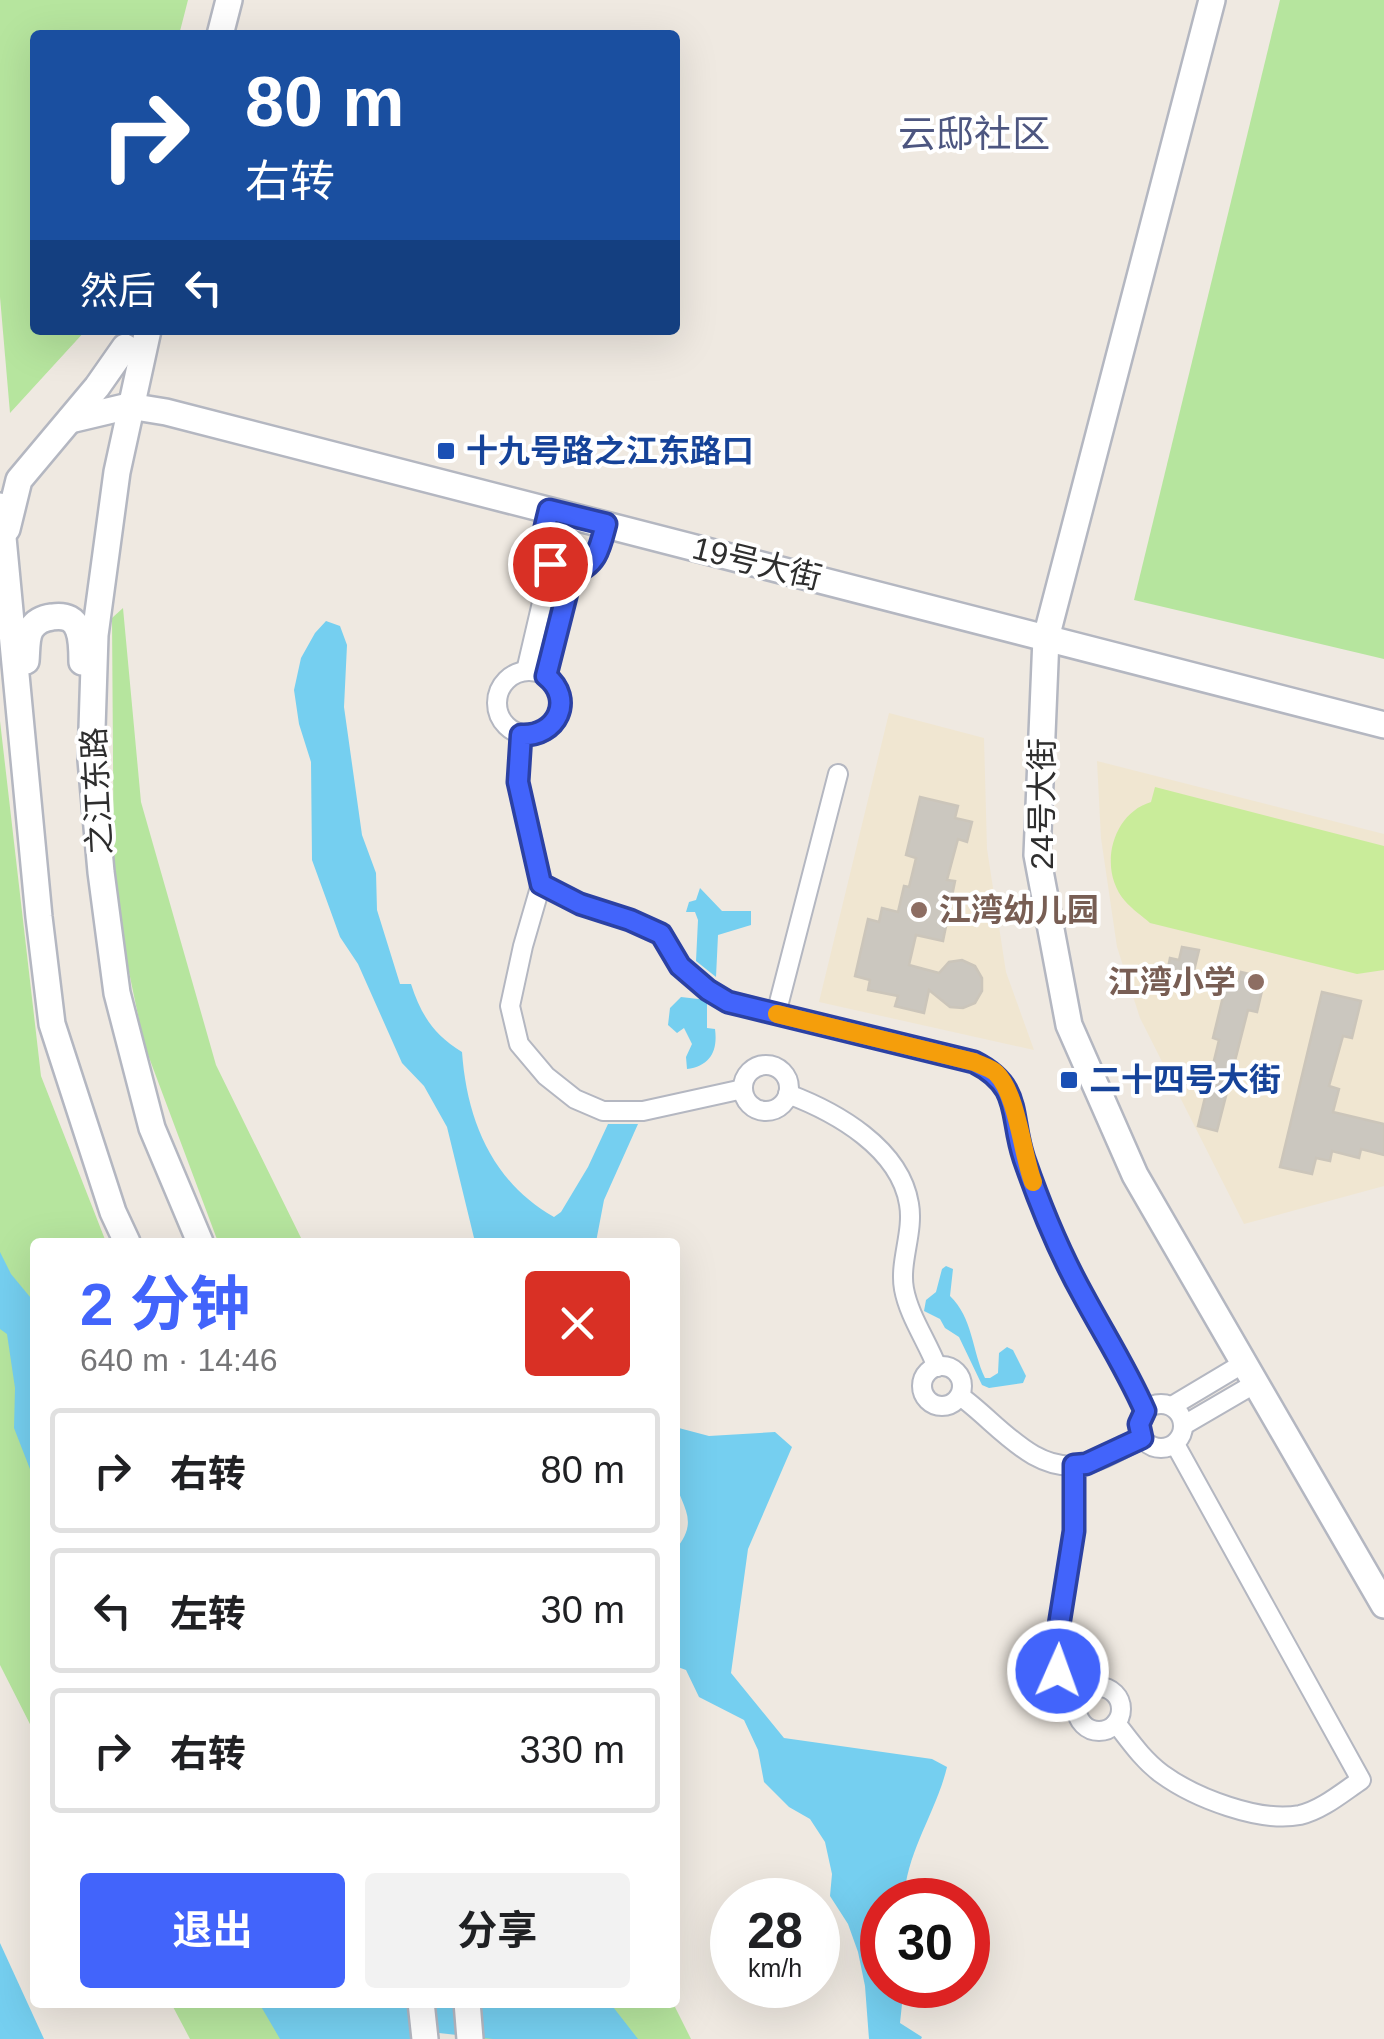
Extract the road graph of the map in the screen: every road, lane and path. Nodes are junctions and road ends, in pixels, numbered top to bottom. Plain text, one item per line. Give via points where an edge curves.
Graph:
1 (212, 0) edge
2 (229, 0) edge
3 (1212, 0) edge
4 (205, 30) edge
5 (221, 30) edge
6 (147, 335) edge
7 (127, 339) edge
8 (129, 406) junction
9 (70, 420) junction
10 (0, 506) edge
11 (549, 510) junction
12 (606, 524) junction
13 (4, 549) junction
14 (550, 564) junction
15 (572, 573) junction
16 (1046, 638) junction
17 (526, 671) junction
18 (546, 676) junction
19 (19, 709) junction
20 (1384, 726) edge
21 (521, 735) junction
22 (838, 774) dead end
23 (94, 794) junction
24 (541, 884) junction
25 (776, 1014) junction
26 (743, 1090) junction
27 (788, 1094) junction
28 (125, 1238) edge
29 (198, 1238) edge
30 (937, 1367) junction
31 (1250, 1373) junction
32 (960, 1396) junction
33 (1172, 1406) junction
34 (1145, 1411) junction
35 (1184, 1425) junction
36 (1142, 1438) junction
37 (1175, 1444) junction
38 (1074, 1465) junction
39 (1384, 1605) edge
40 (1080, 1698) junction
41 (1116, 1723) junction
42 (421, 2008) edge
43 (467, 2008) edge
44 (426, 2039) edge
45 (470, 2039) edge

1 - 4 street
2 - 5 street
3 - 16 street, 24号大街
6 - 8 street, 之江东路
7 - 8 street
7 - 9 street
8 - 9 street
8 - 11 street, 19号大街
8 - 23 street, 之江东路 via 95,635
9 - 13 street via 19,480
10 - 13 street, 之江东路
11 - 12 street, 19号大街
11 - 14 street via 542,541
12 - 15 street via 596,558
12 - 16 street, 19号大街
13 - 19 street, 之江东路
14 - 15 street
14 - 17 street
15 - 18 street
16 - 20 street, 19号大街
16 - 31 street, 24号大街 via 1036,855 1069,1025 1136,1175
17 - 18 street
17 - 21 street via 506,681 497,701 503,722
18 - 21 street via 559,690 560,711 541,734
19 - 23 street via 30,631 40,619 74,621 82,634 84,777
19 - 28 street, 之江东路 via 52,1024
21 - 24 street via 518,782
22 - 25 street
23 - 29 street, 之江东路 via 117,993 152,1128
24 - 25 street via 661,934 680,966 708,990
24 - 26 street via 510,1006 519,1044 546,1076 603,1111 644,1111
25 - 34 street via 996,1073 1014,1106 1022,1155 1046,1216
26 - 27 street via 749,1104 763,1111 779,1107
26 - 27 street via 751,1070 764,1064 784,1073
27 - 30 street via 864,1134 893,1166 909,1203 903,1286
30 - 32 street via 960,1377
30 - 32 street via 924,1380 926,1398 944,1406
31 - 33 street
31 - 35 street
31 - 39 street, 24号大街
32 - 38 street via 1031,1452 1058,1466
33 - 34 street
33 - 35 street
34 - 36 street
35 - 37 street
36 - 37 street via 1154,1448
36 - 38 street
37 - 41 street via 1361,1780 1304,1814 1244,1814 1165,1776
38 - 40 street via 1074,1531 1056,1644 1058,1671
40 - 41 street via 1077,1712 1086,1727 1104,1730
40 - 41 street via 1091,1689 1111,1692 1119,1702
42 - 44 street
43 - 45 street

